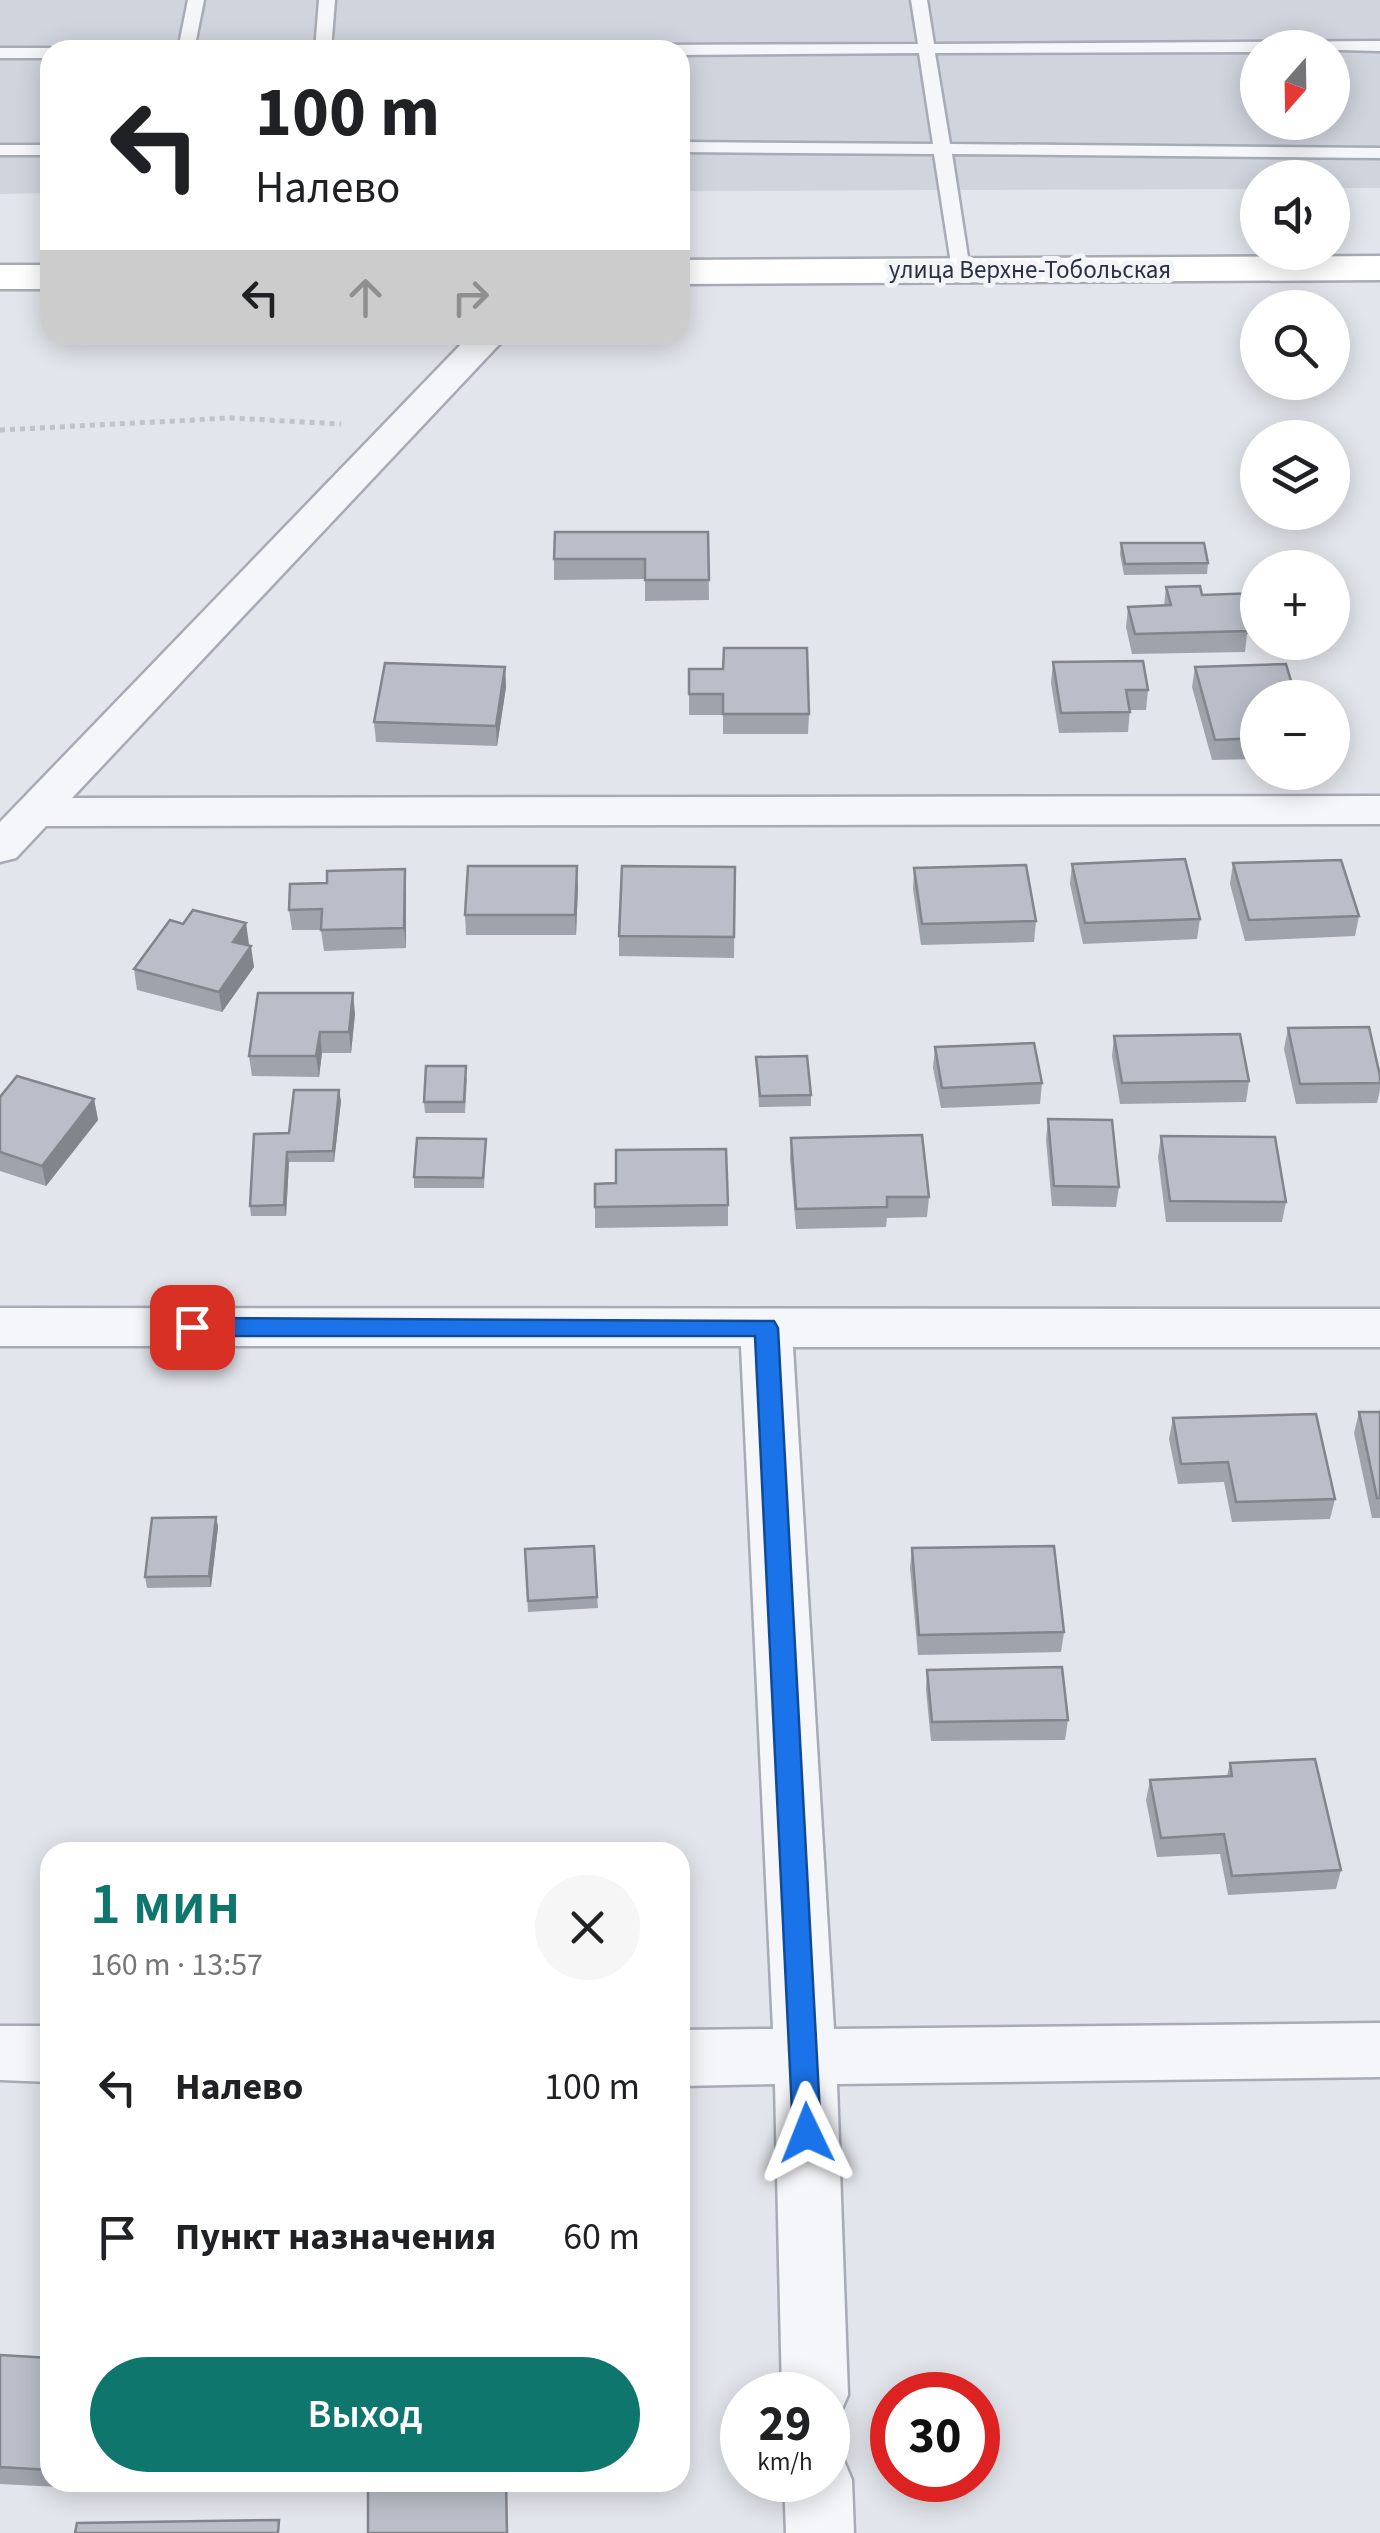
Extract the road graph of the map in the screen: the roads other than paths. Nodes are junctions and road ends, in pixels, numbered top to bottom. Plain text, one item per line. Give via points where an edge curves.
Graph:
1 (196, 0) edge
2 (327, 0) edge
3 (918, 0) edge
4 (188, 40) edge
5 (323, 40) edge
6 (1380, 46) edge
7 (926, 48) junction
8 (690, 50) edge
9 (0, 53) edge
10 (40, 53) edge
11 (690, 147) edge
12 (0, 150) edge
13 (40, 150) edge
14 (942, 150) junction
15 (1380, 152) edge
16 (1380, 268) edge
17 (961, 270) junction
18 (690, 272) edge
19 (40, 276) edge
20 (0, 277) edge
21 (481, 345) edge
22 (1380, 810) edge
23 (35, 812) junction
24 (0, 848) edge
25 (0, 1327) edge
26 (766, 1328) junction
27 (1380, 1328) edge
28 (1380, 2050) edge
29 (0, 2053) edge
30 (40, 2054) edge
31 (690, 2058) edge
32 (805, 2058) junction
33 (815, 2372) edge
34 (819, 2502) edge
35 (820, 2533) edge

1 - 4 lane
2 - 5 lane
3 - 7 lane
6 - 7 lane
7 - 8 lane
7 - 14 lane
9 - 10 lane
11 - 14 lane
12 - 13 lane
14 - 15 lane
14 - 17 lane
16 - 17 street, улица Верхне-Тобольская
17 - 18 street, улица Верхне-Тобольская
19 - 20 street
21 - 23 street
22 - 23 street
23 - 24 street
25 - 26 street
26 - 27 street
26 - 32 street
28 - 32 street
29 - 30 street
31 - 32 street
32 - 33 street
34 - 35 street

